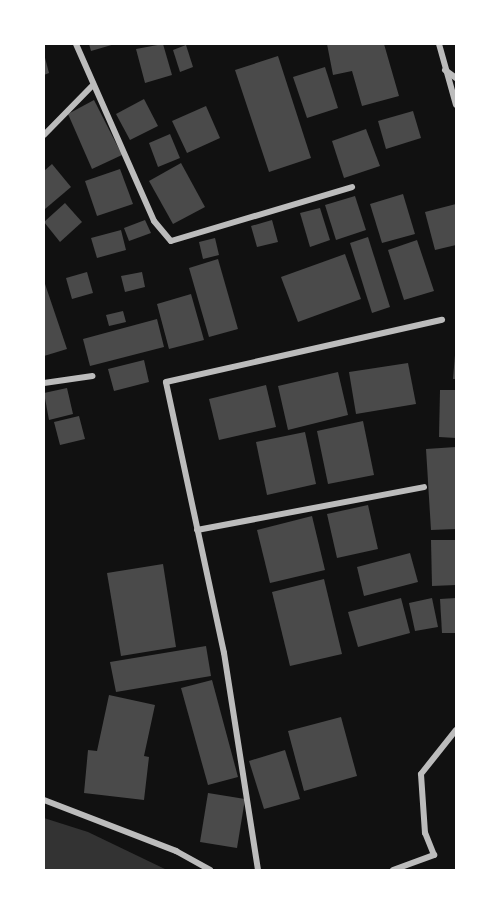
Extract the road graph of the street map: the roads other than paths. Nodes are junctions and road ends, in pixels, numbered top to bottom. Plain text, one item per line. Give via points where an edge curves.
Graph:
1 (76, 44) edge
2 (439, 44) edge
3 (444, 69) junction
4 (456, 78) edge
5 (93, 85) junction
6 (456, 105) edge
7 (44, 135) edge
8 (352, 187) dead end
9 (442, 320) dead end
10 (92, 376) dead end
11 (44, 382) edge
12 (424, 487) dead end
13 (196, 530) junction
14 (456, 730) edge
15 (44, 800) edge
16 (210, 870) edge
17 (258, 870) edge
18 (393, 870) edge

1 - 5 street
2 - 3 street
3 - 4 street
3 - 6 street
5 - 7 street
5 - 8 street via 154,221 171,241
9 - 13 street via 166,382
10 - 11 street
12 - 13 street
13 - 17 street via 224,653
14 - 18 street via 421,774 425,832 434,855
15 - 16 street via 176,851

